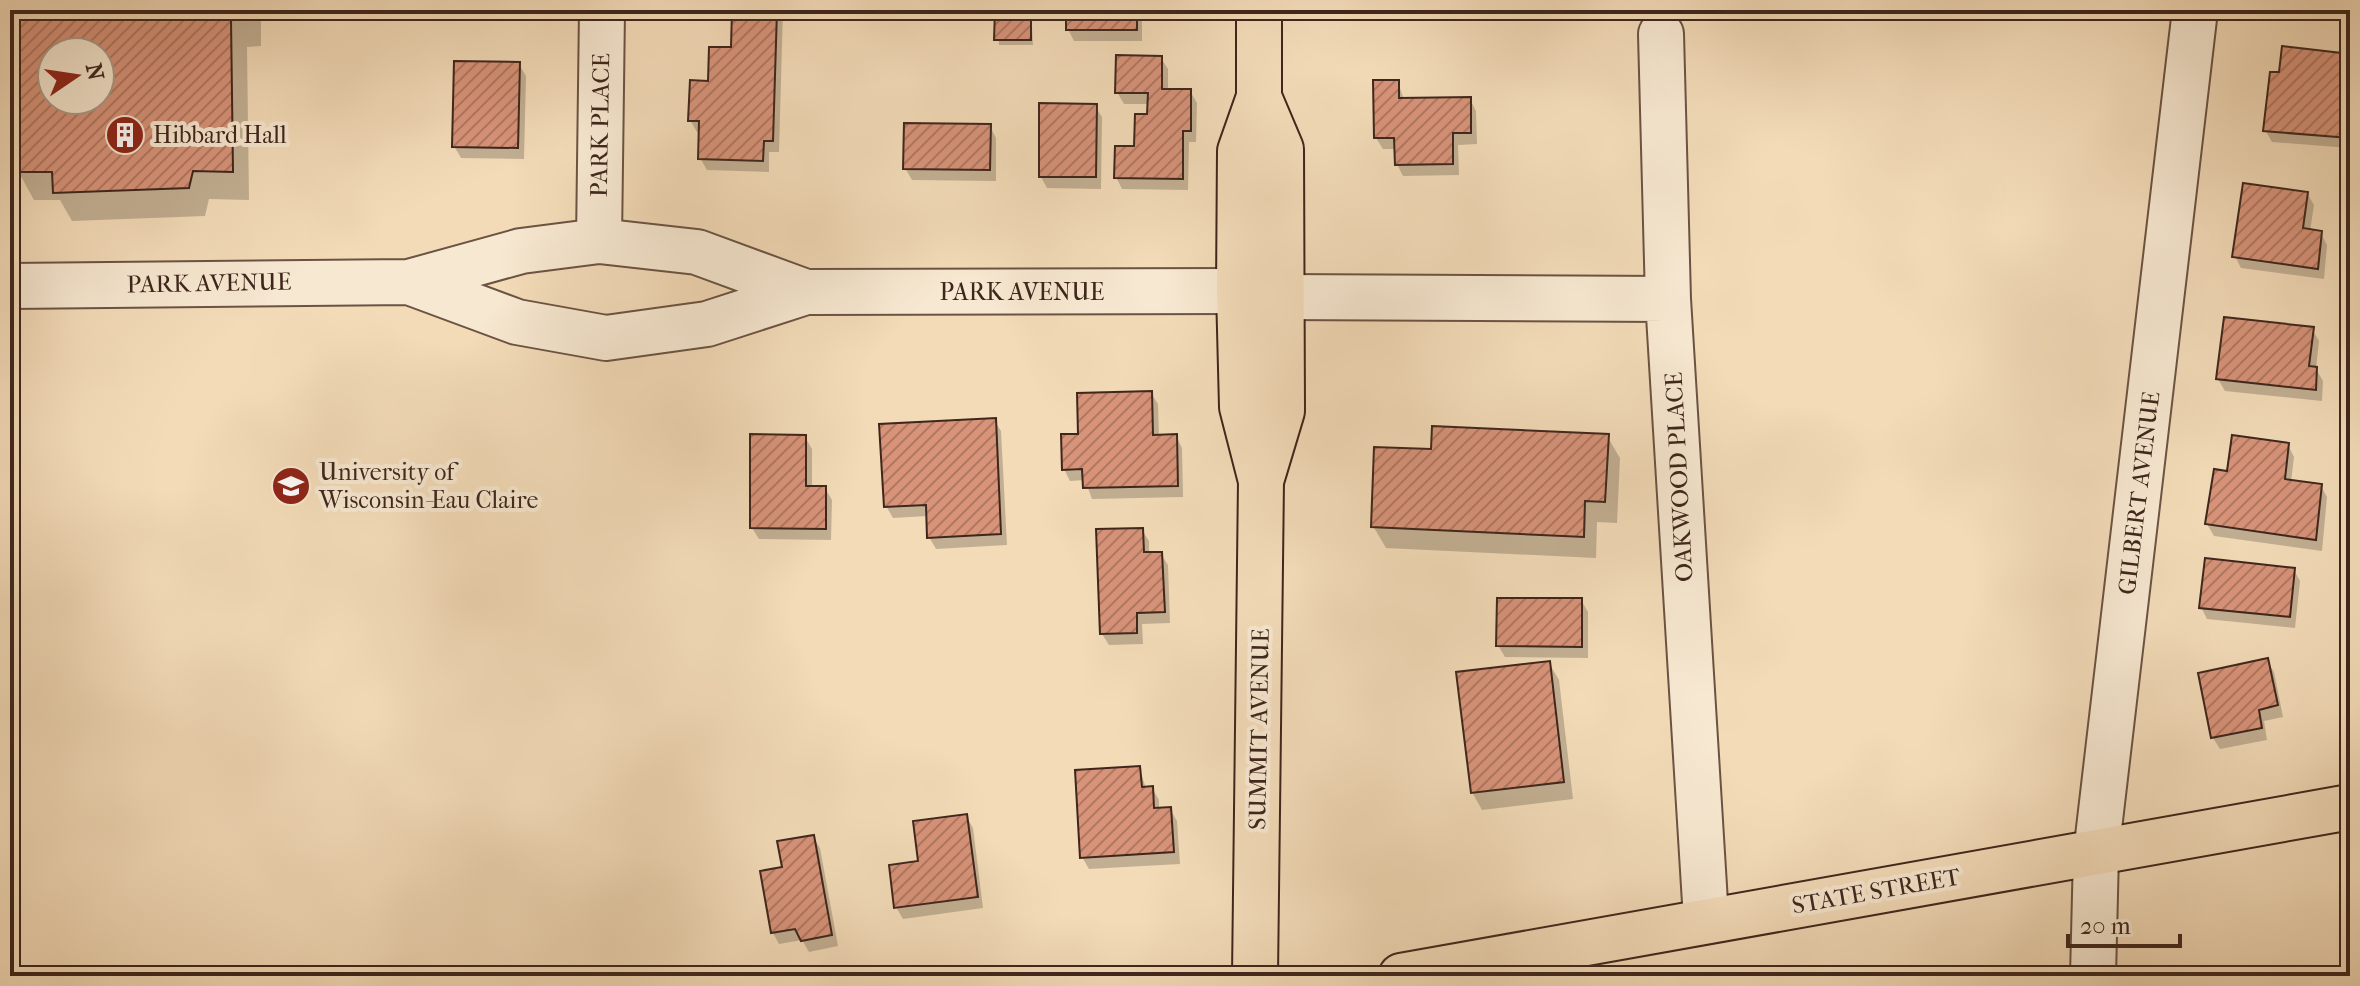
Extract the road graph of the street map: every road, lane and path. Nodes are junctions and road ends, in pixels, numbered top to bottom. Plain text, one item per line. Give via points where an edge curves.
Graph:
1 (602, 10) edge
2 (1259, 10) edge
3 (2195, 10) edge
4 (1661, 34) dead end
5 (1259, 97) junction
6 (599, 241) junction
7 (409, 282) junction
8 (10, 286) edge
9 (1239, 291) junction
10 (806, 292) junction
11 (1281, 297) junction
12 (1668, 299) junction
13 (1261, 481) junction
14 (2350, 807) edge
15 (2096, 854) junction
16 (1706, 919) junction
17 (1255, 976) edge
18 (1401, 976) edge
19 (2093, 976) edge

1 - 6 street, PARK PLACE
2 - 5 main road, SUMMIT AVENUE
3 - 15 street, GILBERT AVENUE
4 - 12 street, OAKWOOD PLACE
5 - 9 main road, SUMMIT AVENUE via 1240,151
5 - 11 main road, SUMMIT AVENUE via 1281,149
6 - 7 street, PARK AVENUE via 521,251
6 - 10 street, PARK AVENUE via 697,252
7 - 8 street, PARK AVENUE
7 - 10 street, PARK AVENUE via 517,322 606,338 707,324
9 - 10 street, PARK AVENUE
9 - 13 main road, SUMMIT AVENUE via 1242,407
11 - 12 street
11 - 13 main road, SUMMIT AVENUE via 1282,411
12 - 16 street, OAKWOOD PLACE
13 - 17 main road, SUMMIT AVENUE
14 - 15 main road, STATE STREET
15 - 16 main road, STATE STREET
15 - 19 street, GILBERT AVENUE
16 - 18 main road, STATE STREET

